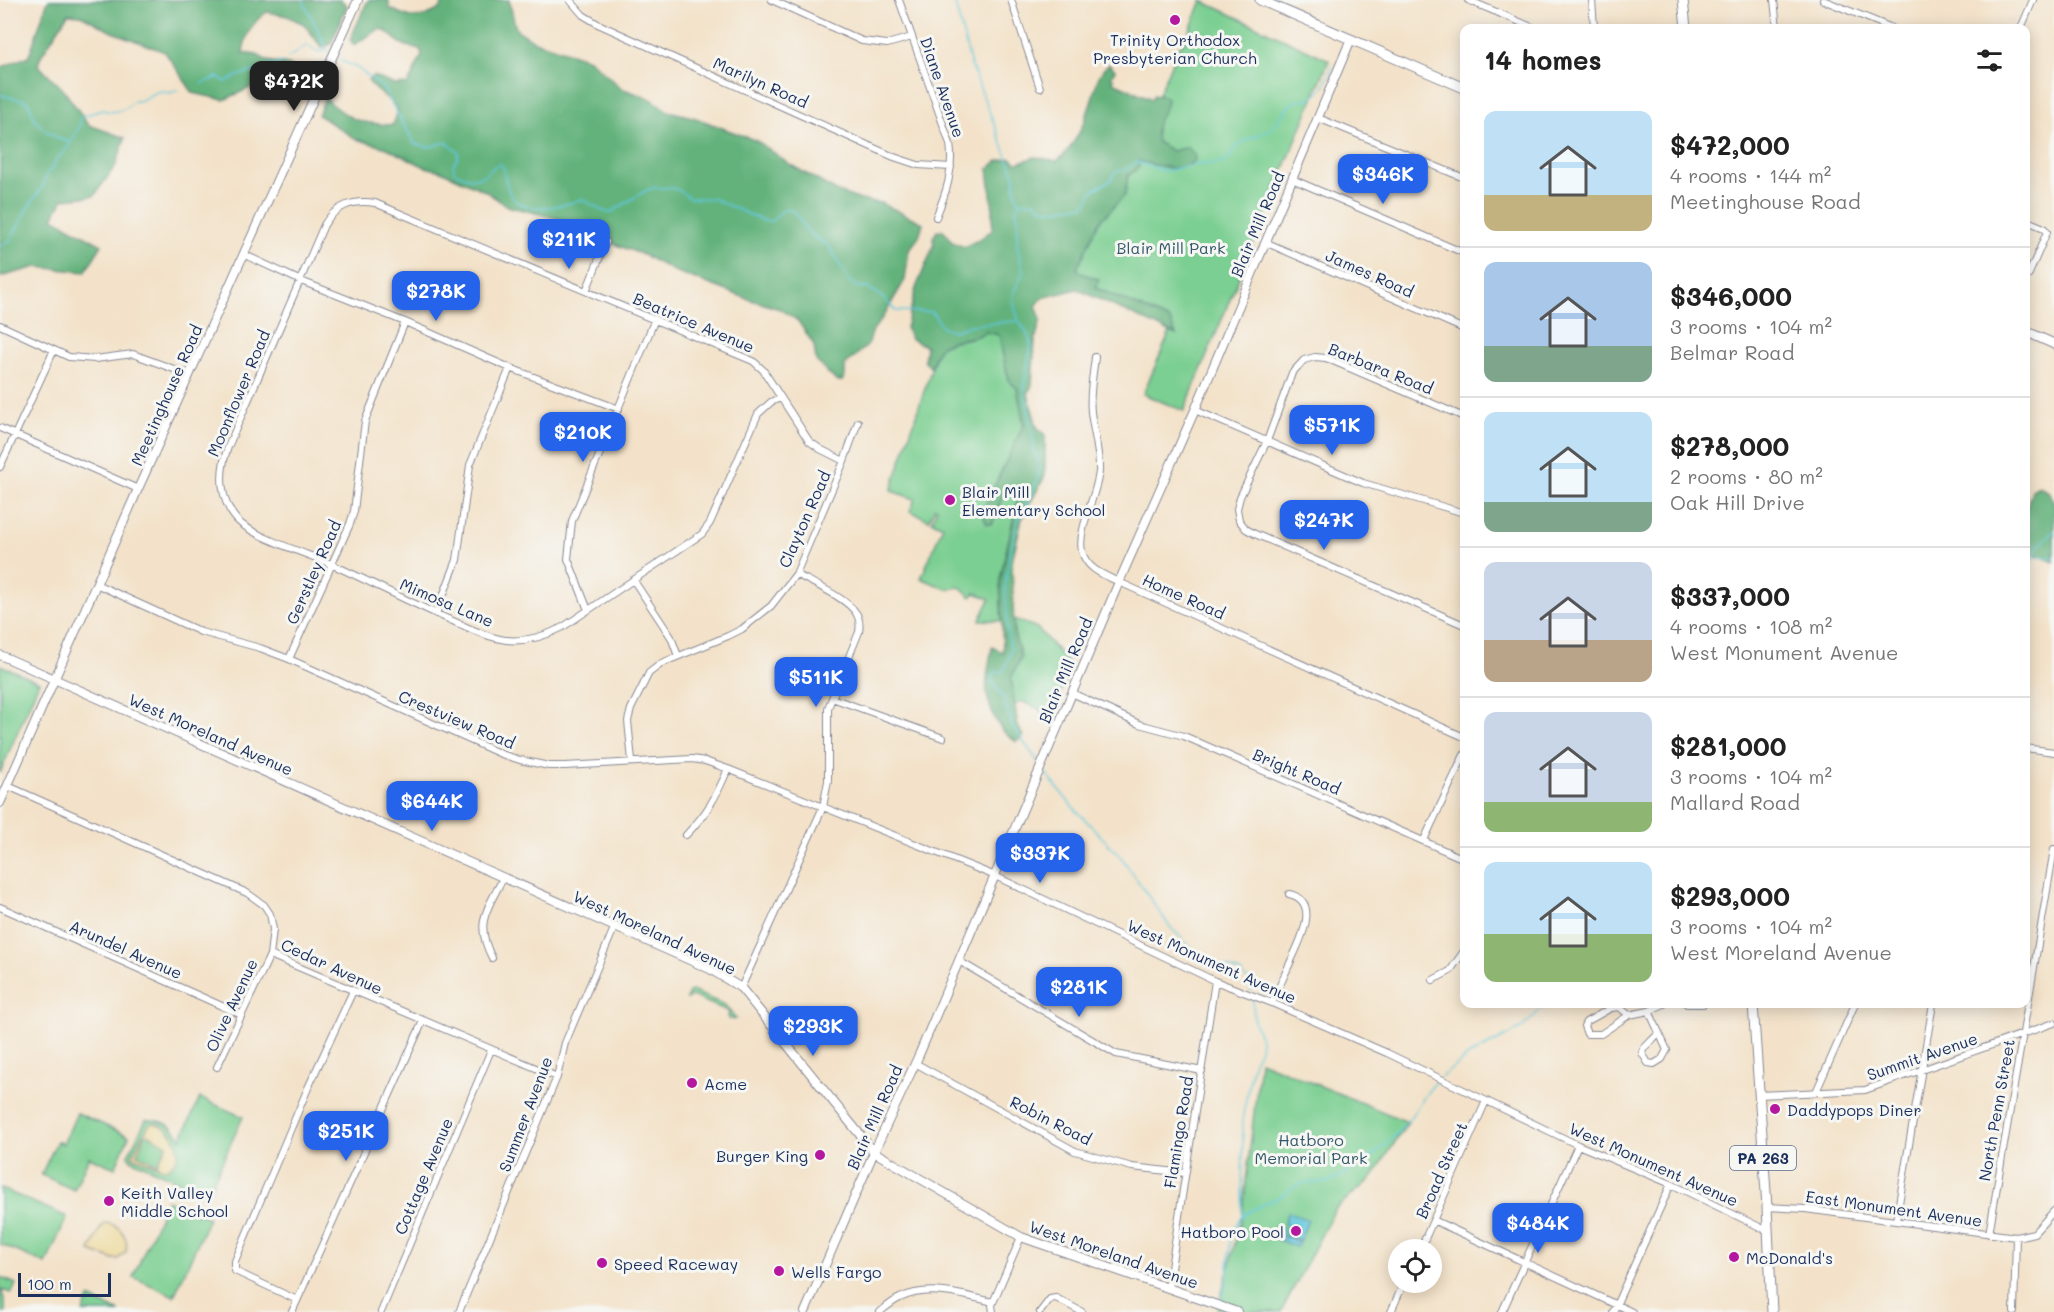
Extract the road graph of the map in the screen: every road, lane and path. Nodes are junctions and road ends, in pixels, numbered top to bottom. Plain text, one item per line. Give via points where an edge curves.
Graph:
1 (358, 0) edge
2 (570, 0) edge
3 (772, 0) edge
4 (899, 0) edge
5 (1011, 0) edge
6 (1468, 0) edge
7 (1592, 0) edge
8 (1683, 0) edge
9 (1774, 0) edge
10 (1823, 0) edge
11 (2033, 0) edge
12 (1265, 1) edge
13 (1525, 24) edge
14 (1594, 24) edge
15 (1686, 24) edge
16 (1777, 24) edge
17 (1882, 24) edge
18 (2023, 24) edge
19 (912, 37) junction
20 (1351, 39) junction
21 (1460, 86) edge
22 (1040, 88) dead end
23 (1318, 118) junction
24 (951, 167) junction
25 (1460, 176) edge
26 (1292, 179) junction
27 (936, 218) dead end
28 (2030, 222) edge
29 (606, 242) dead end
30 (1265, 242) junction
31 (1460, 251) edge
32 (244, 255) junction
33 (2030, 271) edge
34 (301, 281) junction
35 (586, 291) junction
36 (655, 320) junction
37 (405, 322) junction
38 (0, 325) edge
39 (1460, 327) edge
40 (2030, 333) edge
41 (2054, 344) edge
42 (54, 350) junction
43 (1095, 357) dead end
44 (510, 368) junction
45 (190, 375) junction
46 (780, 398) junction
47 (619, 409) junction
48 (1195, 410) junction
49 (1460, 415) edge
50 (858, 422) dead end
51 (0, 428) edge
52 (15, 434) junction
53 (1267, 441) junction
54 (844, 461) junction
55 (0, 467) edge
56 (138, 489) junction
57 (1460, 512) edge
58 (331, 564) junction
59 (796, 574) junction
60 (633, 581) junction
61 (1119, 582) junction
62 (96, 584) junction
63 (588, 610) junction
64 (436, 614) junction
65 (1460, 622) edge
66 (0, 655) edge
67 (678, 656) junction
68 (289, 659) junction
69 (54, 679) junction
70 (1072, 693) junction
71 (832, 698) junction
72 (1460, 735) edge
73 (944, 738) dead end
74 (2030, 749) edge
75 (2054, 752) edge
76 (632, 761) junction
77 (1460, 763) edge
78 (728, 769) junction
79 (8, 786) junction
80 (0, 803) edge
81 (823, 807) junction
82 (686, 835) dead end
83 (1424, 840) junction
84 (2054, 849) edge
85 (1460, 857) edge
86 (993, 875) junction
87 (503, 878) junction
88 (1289, 894) dead end
89 (0, 907) edge
90 (615, 926) junction
91 (270, 955) junction
92 (1460, 957) edge
93 (492, 958) dead end
94 (959, 961) junction
95 (1433, 980) dead end
96 (1215, 981) junction
97 (741, 988) junction
98 (2030, 988) edge
99 (353, 991) junction
100 (1272, 1003) junction
101 (1611, 1008) edge
102 (1620, 1008) edge
103 (1655, 1008) edge
104 (1753, 1008) edge
105 (1854, 1008) edge
106 (1932, 1008) edge
107 (2026, 1008) edge
108 (1649, 1011) junction
109 (242, 1015) junction
110 (1629, 1015) junction
111 (423, 1021) junction
112 (2054, 1023) edge
113 (1659, 1033) junction
114 (2022, 1034) junction
115 (491, 1050) junction
116 (915, 1063) junction
117 (217, 1067) dead end
118 (1923, 1070) junction
119 (1202, 1071) junction
120 (557, 1077) junction
121 (1816, 1092) junction
122 (1758, 1095) junction
123 (1486, 1101) junction
124 (1578, 1144) junction
125 (874, 1152) junction
126 (1185, 1173) junction
127 (1671, 1184) junction
128 (1767, 1207) junction
129 (2054, 1211) edge
130 (1433, 1220) junction
131 (1896, 1221) junction
132 (1768, 1231) junction
133 (1989, 1234) junction
134 (1021, 1237) junction
135 (2016, 1237) junction
136 (1425, 1239) edge
137 (1526, 1262) junction
138 (1168, 1288) junction
139 (1399, 1293) edge
140 (297, 1300) junction
141 (993, 1302) junction
142 (1617, 1305) junction
143 (292, 1312) edge
144 (381, 1312) edge
145 (459, 1312) edge
146 (805, 1312) edge
147 (880, 1312) edge
148 (993, 1312) edge
149 (1041, 1312) edge
150 (1082, 1312) edge
151 (1237, 1312) edge
152 (1391, 1312) edge
153 (1502, 1312) edge
154 (1613, 1312) edge
155 (1632, 1312) edge
156 (1772, 1312) edge
157 (2014, 1312) edge

1 - 32 street, Meetinghouse Road
2 - 24 street, Marilyn Road via 598,24 894,157 918,165
3 - 19 street via 862,41 887,44
4 - 19 street, Diane Avenue
5 - 22 street
6 - 13 street
7 - 14 street
8 - 15 main road
9 - 16 street
10 - 17 street
11 - 18 street
12 - 20 main road
19 - 24 street, Diane Avenue via 950,144
20 - 21 main road
20 - 23 main road, Blair Mill Road
23 - 25 street
23 - 26 main road, Blair Mill Road
24 - 27 street, Diane Avenue
26 - 30 main road, Blair Mill Road
26 - 31 street
28 - 33 street via 2046,232
29 - 35 street
30 - 39 street, James Road
30 - 48 main road, Blair Mill Road
32 - 34 street
32 - 45 street, Meetinghouse Road
34 - 35 street, Beatrice Avenue via 327,219 343,206 364,201 375,202
34 - 37 street
34 - 58 street, Moonflower Road via 228,447 221,479 231,511 249,530
35 - 36 street, Beatrice Avenue
36 - 46 street, Beatrice Avenue via 753,361 763,369
36 - 47 street
37 - 44 street
37 - 58 street, Gerstley Road via 366,421 354,511
38 - 42 street
40 - 41 main road
42 - 45 street via 78,358 133,354
42 - 52 street
43 - 61 street, Home Road via 1091,408 1099,470 1080,541 1087,562 1097,572
44 - 47 street
44 - 64 street via 470,465 457,560
45 - 56 street, Meetinghouse Road
46 - 54 street, Beatrice Avenue via 810,441
46 - 60 street, Mimosa Lane via 764,407 754,421 702,534
47 - 63 street via 570,530 568,559
48 - 53 street
48 - 61 main road, Blair Mill Road
49 - 53 street, Barbara Road via 1331,360 1315,357 1304,360 1293,373
50 - 54 street, Clayton Road
51 - 52 street
52 - 55 street
52 - 56 street
53 - 57 street via 1363,483
53 - 65 street via 1238,503 1239,520 1246,529
54 - 59 street, Clayton Road
56 - 62 street, Meetinghouse Road
58 - 64 street, Mimosa Lane
58 - 68 street, Gerstley Road
59 - 67 street, Clayton Road via 771,606 750,623 729,636
59 - 71 street via 845,602 859,619 859,632
60 - 63 street, Mimosa Lane
60 - 67 street via 671,637
61 - 70 main road, Blair Mill Road
61 - 72 street, Home Road
62 - 68 street, Crestview Road via 201,632
62 - 69 street, Meetinghouse Road
63 - 64 street, Mimosa Lane via 556,630 516,641 500,639
66 - 69 street, West Moreland Avenue
67 - 76 street, Clayton Road via 652,669 631,709 628,721
68 - 76 street, Crestview Road via 501,754 549,766
69 - 79 street, Meetinghouse Road
69 - 87 street, West Moreland Avenue
70 - 83 street, Bright Road via 1139,724 1184,736
70 - 86 main road, Blair Mill Road
71 - 73 street
71 - 81 street via 828,708 828,781
74 - 75 street
76 - 78 street, Crestview Road via 692,759
77 - 83 street
78 - 81 street, Crestview Road
78 - 82 street via 705,814
79 - 80 street, Meetinghouse Road
79 - 91 street, Cedar Avenue via 247,892 270,914
81 - 86 street, West Monument Avenue
81 - 97 street
83 - 85 street, Bright Road
84 - 98 street, North Penn Street
86 - 94 main road, Blair Mill Road
86 - 96 street, West Monument Avenue
87 - 90 street, West Moreland Avenue
87 - 93 street via 482,928
88 - 100 street via 1304,903 1306,923
89 - 109 street, Arundel Avenue
90 - 97 street, West Moreland Avenue via 710,969
90 - 120 street, Summer Avenue via 566,1043
91 - 99 street, Cedar Avenue
91 - 109 street, Olive Avenue
92 - 95 street via 1450,971
94 - 116 main road, Blair Mill Road
94 - 119 street via 1116,1054
96 - 100 street, West Monument Avenue
96 - 119 street, Flamingo Road
97 - 125 street, West Moreland Avenue
99 - 111 street, Cedar Avenue
99 - 140 street via 235,1261 236,1271
100 - 123 street, West Monument Avenue
101 - 110 street via 1586,1022 1587,1034 1601,1034
102 - 110 street
103 - 108 street
104 - 122 main road, PA 263
105 - 121 street
106 - 118 street
107 - 114 street, North Penn Street
108 - 110 street
108 - 113 street
109 - 117 street, Olive Avenue
111 - 115 street, Cedar Avenue
111 - 140 street
112 - 114 street, Summit Avenue
113 - 113 street via 1667,1050 1662,1059 1648,1063 1642,1053
114 - 118 street, Summit Avenue
114 - 133 street, North Penn Street
115 - 120 street, Cedar Avenue
115 - 144 street, Cottage Avenue
116 - 125 main road, Blair Mill Road
116 - 126 street, Robin Road via 1075,1150 1132,1167
118 - 121 street, Summit Avenue via 1865,1090
118 - 131 street
119 - 126 street, Flamingo Road
120 - 145 street, Summer Avenue
121 - 122 street, Summit Avenue
122 - 128 main road, PA 263
123 - 124 street, West Monument Avenue
123 - 130 street, Broad Street
124 - 127 street, West Monument Avenue
124 - 137 street
125 - 134 street, West Moreland Avenue
125 - 146 main road, Blair Mill Road
126 - 138 street, Flamingo Road
127 - 132 street, West Monument Avenue
127 - 142 street
128 - 131 street, East Monument Avenue
128 - 132 main road, PA 263
129 - 135 street via 2034,1233
130 - 136 street, Broad Street
130 - 137 street
131 - 133 street, East Monument Avenue
132 - 156 main road, PA 263
133 - 135 street, East Monument Avenue
134 - 138 street, West Moreland Avenue
134 - 141 street
135 - 157 street
137 - 142 street
137 - 153 street
138 - 151 street, West Moreland Avenue
139 - 152 street
140 - 143 street
141 - 147 street via 929,1291 897,1299
141 - 148 street
142 - 154 street
142 - 155 street
149 - 150 street via 1050,1299 1056,1298

